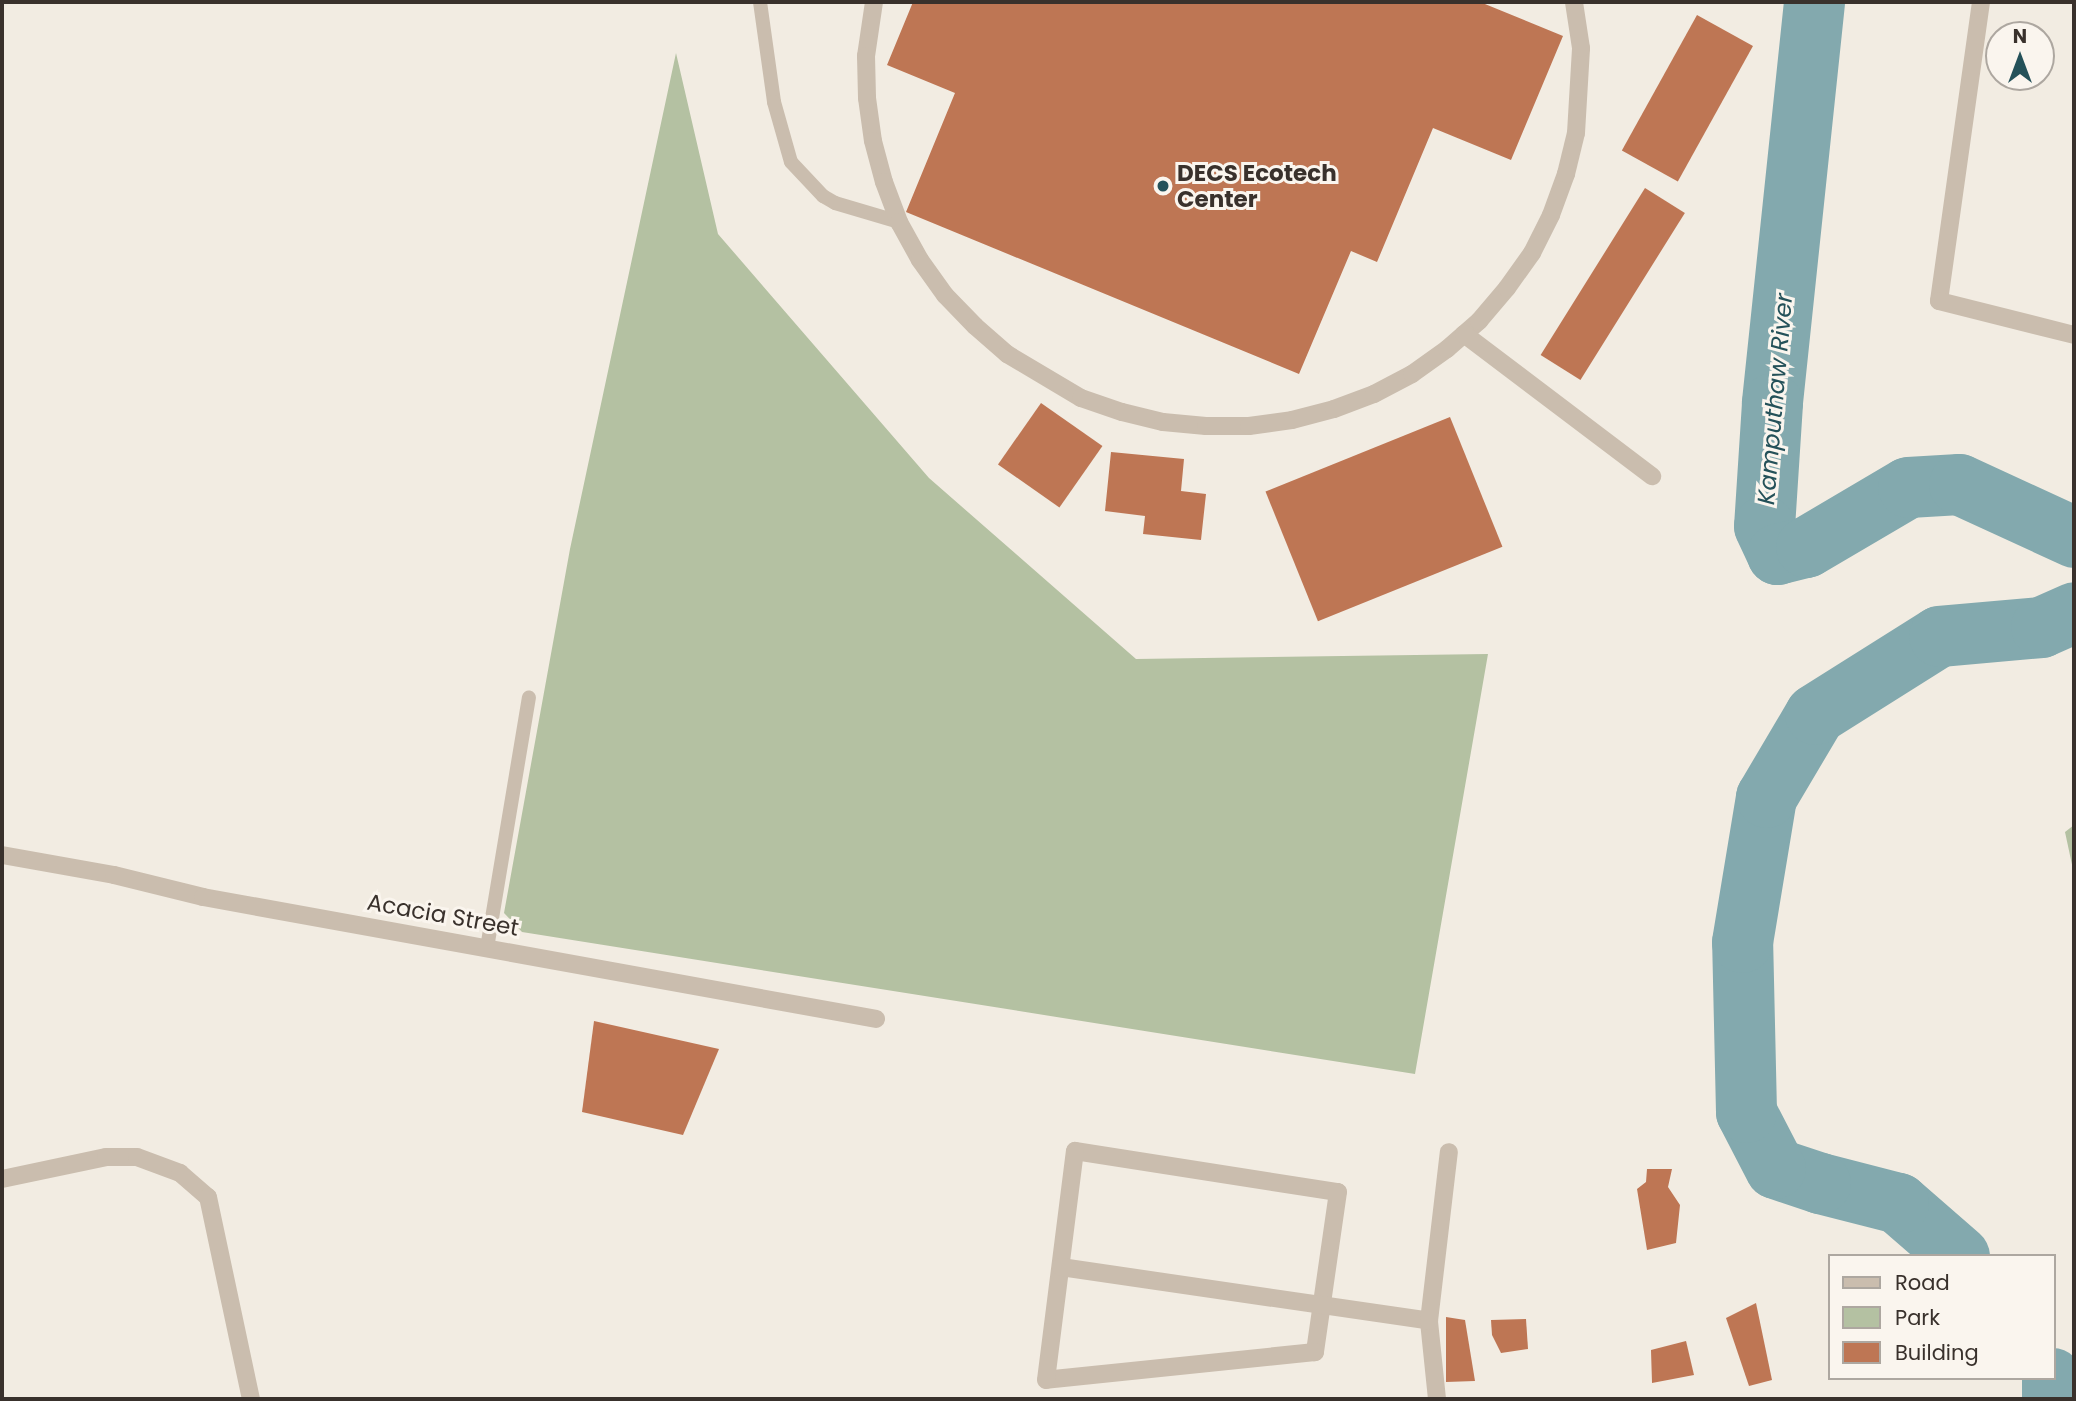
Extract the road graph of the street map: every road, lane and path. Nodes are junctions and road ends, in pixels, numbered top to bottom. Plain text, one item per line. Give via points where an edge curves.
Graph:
1 (760, 2) edge
2 (874, 2) edge
3 (1574, 2) edge
4 (1981, 2) edge
5 (900, 222) junction
6 (1464, 334) junction
7 (2074, 335) edge
8 (1653, 476) dead end
9 (529, 698) dead end
10 (2, 855) edge
11 (487, 948) junction
12 (876, 1019) dead end
13 (1449, 1152) dead end
14 (2, 1179) edge
15 (1061, 1266) junction
16 (1322, 1307) junction
17 (1429, 1321) junction
18 (251, 1399) edge
19 (1437, 1399) edge

1 - 5 lane via 774,102 791,162 823,196
2 - 5 street via 866,55 867,99 884,182
3 - 6 street via 1581,91 1566,174 1532,253
4 - 7 street via 1938,301
5 - 6 street via 945,295 1007,354 1081,398 1163,422 1249,426 1334,410 1412,374
6 - 8 street
9 - 11 lane
10 - 11 street, Acacia Street via 202,897
11 - 12 street, Acacia Street
13 - 17 street
14 - 18 street via 106,1157 137,1157 180,1173 208,1197
15 - 16 street
15 - 16 street via 1046,1380 1315,1352
15 - 16 street via 1075,1151 1338,1192
16 - 17 street
17 - 19 street

